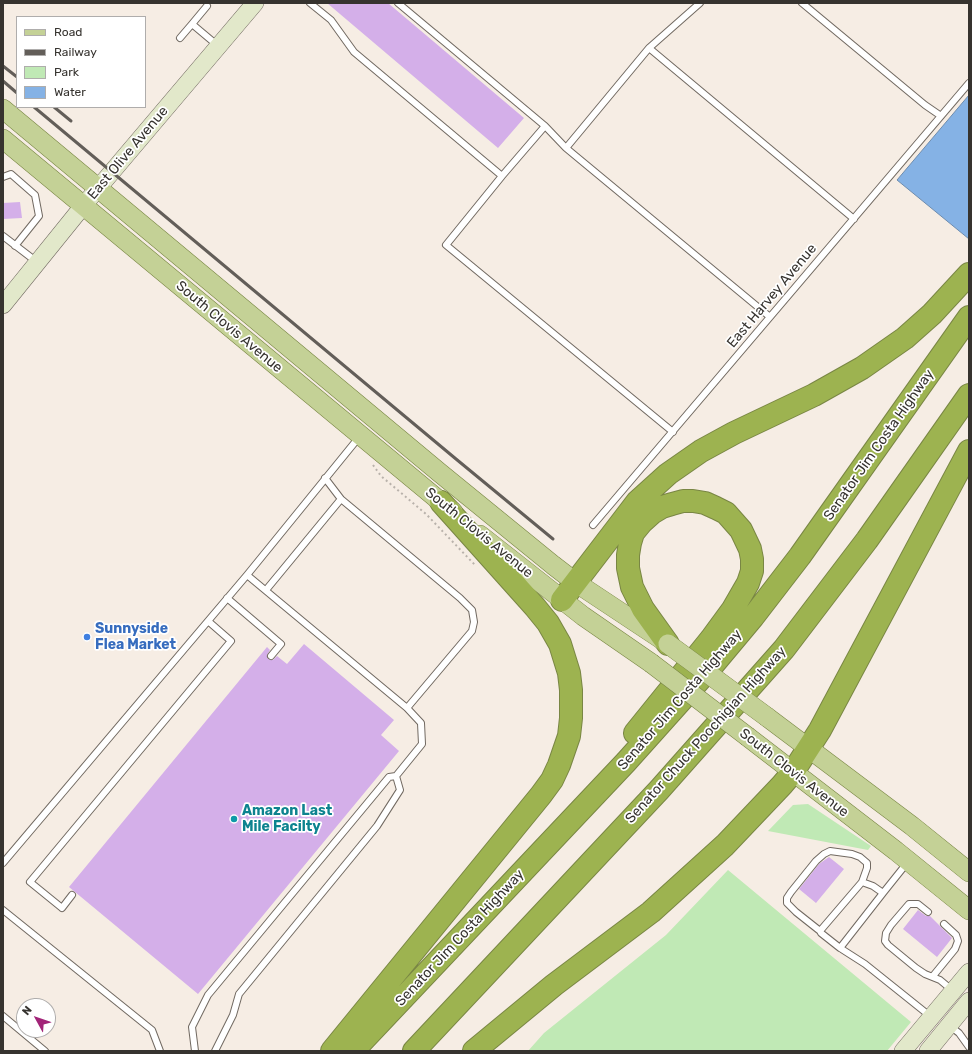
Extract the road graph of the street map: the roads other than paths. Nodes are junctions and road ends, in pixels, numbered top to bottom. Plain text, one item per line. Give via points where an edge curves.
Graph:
1 (255, 3) edge
2 (310, 3) edge
3 (398, 3) edge
4 (700, 3) edge
5 (802, 3) edge
6 (207, 6) dead end
7 (192, 24) junction
8 (180, 38) dead end
9 (218, 46) junction
10 (649, 48) junction
11 (969, 83) edge
12 (3, 109) edge
13 (941, 116) junction
14 (545, 126) junction
15 (3, 139) edge
16 (566, 148) junction
17 (502, 176) junction
18 (3, 177) edge
19 (98, 188) junction
20 (83, 206) junction
21 (854, 219) junction
22 (3, 236) edge
23 (15, 246) junction
24 (37, 262) junction
25 (969, 274) edge
26 (3, 305) edge
27 (770, 317) junction
28 (969, 317) edge
29 (969, 395) edge
30 (673, 432) junction
31 (360, 436) junction
32 (969, 451) edge
33 (325, 478) junction
34 (341, 499) junction
35 (441, 502) junction
36 (496, 520) junction
37 (593, 525) dead end
38 (247, 575) junction
39 (575, 582) junction
40 (266, 590) junction
41 (227, 598) junction
42 (562, 600) junction
43 (208, 621) junction
44 (668, 644) junction
45 (271, 656) dead end
46 (407, 708) junction
47 (809, 748) junction
48 (793, 772) junction
49 (396, 776) junction
50 (909, 861) junction
51 (3, 863) edge
52 (969, 872) edge
53 (862, 882) junction
54 (503, 892) junction
55 (883, 893) junction
56 (72, 895) dead end
57 (3, 910) edge
58 (969, 910) edge
59 (928, 912) dead end
60 (944, 924) dead end
61 (820, 931) junction
62 (840, 948) junction
63 (969, 972) edge
64 (933, 976) junction
65 (953, 991) junction
66 (969, 1001) edge
67 (3, 1016) edge
68 (931, 1017) junction
69 (949, 1025) junction
70 (969, 1047) edge
71 (45, 1051) edge
72 (160, 1051) edge
73 (195, 1051) edge
74 (215, 1051) edge
75 (332, 1051) edge
76 (353, 1051) edge
77 (414, 1051) edge
78 (474, 1051) edge
79 (903, 1051) edge
80 (928, 1051) edge

1 - 9 main road, East Olive Avenue
2 - 17 lane via 331,20 354,52
3 - 14 lane
4 - 10 lane
5 - 13 lane
6 - 7 lane
7 - 8 lane
7 - 9 lane
9 - 19 main road, East Olive Avenue
10 - 16 lane
10 - 21 lane
11 - 13 lane, East Harvey Avenue
12 - 19 main road, South Clovis Avenue
13 - 21 lane, East Harvey Avenue
14 - 16 lane
14 - 17 lane
15 - 20 main road, South Clovis Avenue
16 - 27 lane
17 - 30 lane via 446,245
18 - 23 lane via 11,174 36,195 39,216
19 - 20 main road, East Olive Avenue
19 - 36 main road, South Clovis Avenue
20 - 24 main road, East Olive Avenue
20 - 31 main road, South Clovis Avenue
21 - 27 lane, East Harvey Avenue
22 - 23 lane
23 - 24 lane
24 - 26 main road, East Olive Avenue
25 - 39 highway via 932,314 905,338 874,360 837,383 701,451 668,474 637,502
27 - 30 lane, East Harvey Avenue
28 - 54 highway, Senator Jim Costa Highway via 835,508 753,617 669,715
29 - 77 highway, Senator Chuck Poochigian Highway via 867,540 784,649 659,790
30 - 37 lane, East Harvey Avenue
31 - 33 lane
31 - 35 main road, South Clovis Avenue
31 - 36 main road via 376,434 452,495
32 - 47 highway
33 - 34 lane
33 - 38 lane
34 - 40 lane
34 - 46 lane via 472,610 472,631
35 - 42 main road, South Clovis Avenue
35 - 75 highway via 535,607 557,639 569,673 571,690 568,736 559,765 541,795
36 - 39 main road, South Clovis Avenue
38 - 40 lane
38 - 41 lane
39 - 42 highway
39 - 44 main road, South Clovis Avenue
40 - 46 lane
41 - 43 lane
41 - 45 lane via 281,644
42 - 48 main road, South Clovis Avenue, bridge via 652,663
43 - 51 lane
43 - 56 lane via 232,641 30,882 62,908
44 - 47 main road, South Clovis Avenue, bridge
44 - 54 highway via 643,609 632,587 628,568 630,543 633,533 657,510 683,501 693,501 726,513 741,530 752,559 752,572 748,583 711,639
46 - 49 lane via 421,723 422,744
47 - 48 highway
47 - 52 main road, South Clovis Avenue
48 - 50 main road, South Clovis Avenue
48 - 78 highway via 725,845 651,912 554,985
49 - 73 lane via 389,777 208,995 192,1027
49 - 74 lane via 400,790 377,826 239,994 233,1015
50 - 55 lane
50 - 58 main road, South Clovis Avenue
53 - 55 lane
53 - 61 lane
53 - 61 lane via 867,868 866,862 860,857 830,851 816,861 791,892 787,902
54 - 76 highway, Senator Jim Costa Highway
55 - 62 lane
57 - 72 lane via 152,1030
59 - 64 lane via 918,904 910,904 891,925 885,941 916,968
60 - 64 lane via 956,935 958,941 955,949
61 - 62 lane
62 - 68 lane via 865,964
63 - 65 main road
64 - 65 lane
65 - 68 main road
66 - 69 main road
67 - 71 lane
68 - 79 main road
69 - 70 lane
69 - 80 main road

